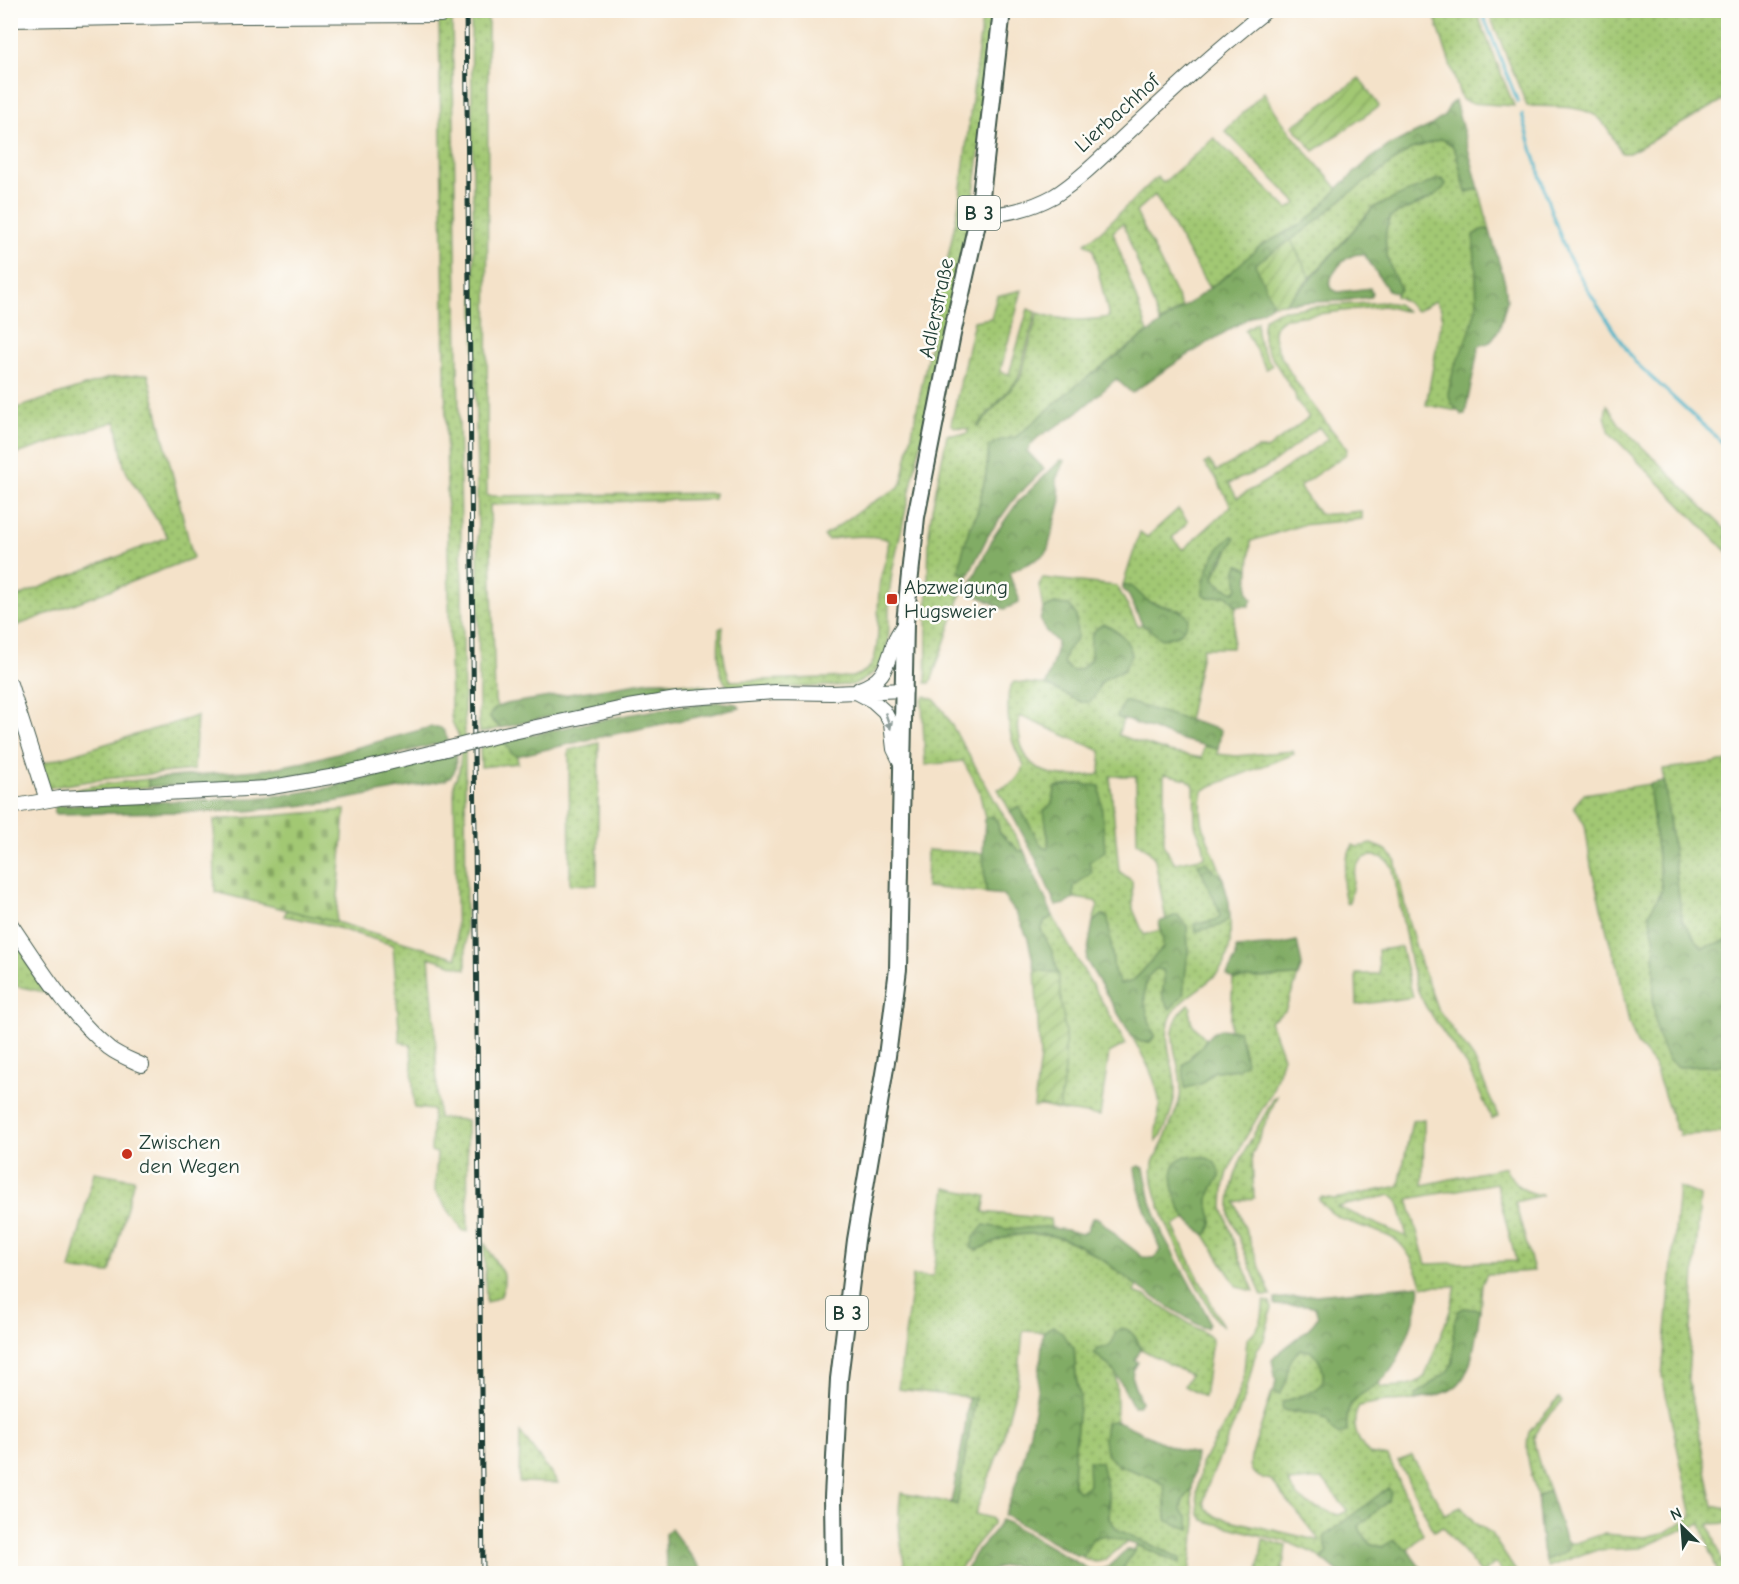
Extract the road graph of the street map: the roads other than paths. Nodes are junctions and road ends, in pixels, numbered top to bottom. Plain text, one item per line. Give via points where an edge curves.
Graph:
1 (1002, 10) edge
2 (1267, 10) edge
3 (163, 14) edge
4 (441, 15) dead end
5 (10, 20) edge
6 (980, 214) junction
7 (905, 623) junction
8 (10, 684) edge
9 (905, 690) junction
10 (854, 691) junction
11 (902, 765) junction
12 (47, 800) junction
13 (10, 807) edge
14 (10, 923) edge
15 (142, 1065) dead end
16 (834, 1574) edge

1 - 6 main road, Adlerstraße / B 3
2 - 6 street, Lierbachhof via 1056,194 1003,214
3 - 4 street
3 - 5 street
6 - 7 main road, Adlerstraße / B 3 via 931,435 916,517
7 - 9 main road, B 3
7 - 10 street via 887,667 868,686
8 - 12 street
9 - 10 street
9 - 11 main road, B 3
10 -> 11 street via 884,711
10 - 12 street, bridge via 677,699 266,788
11 - 16 main road, B 3 via 898,969 855,1240 839,1379
12 - 13 street
14 - 15 street via 84,1025 111,1049

